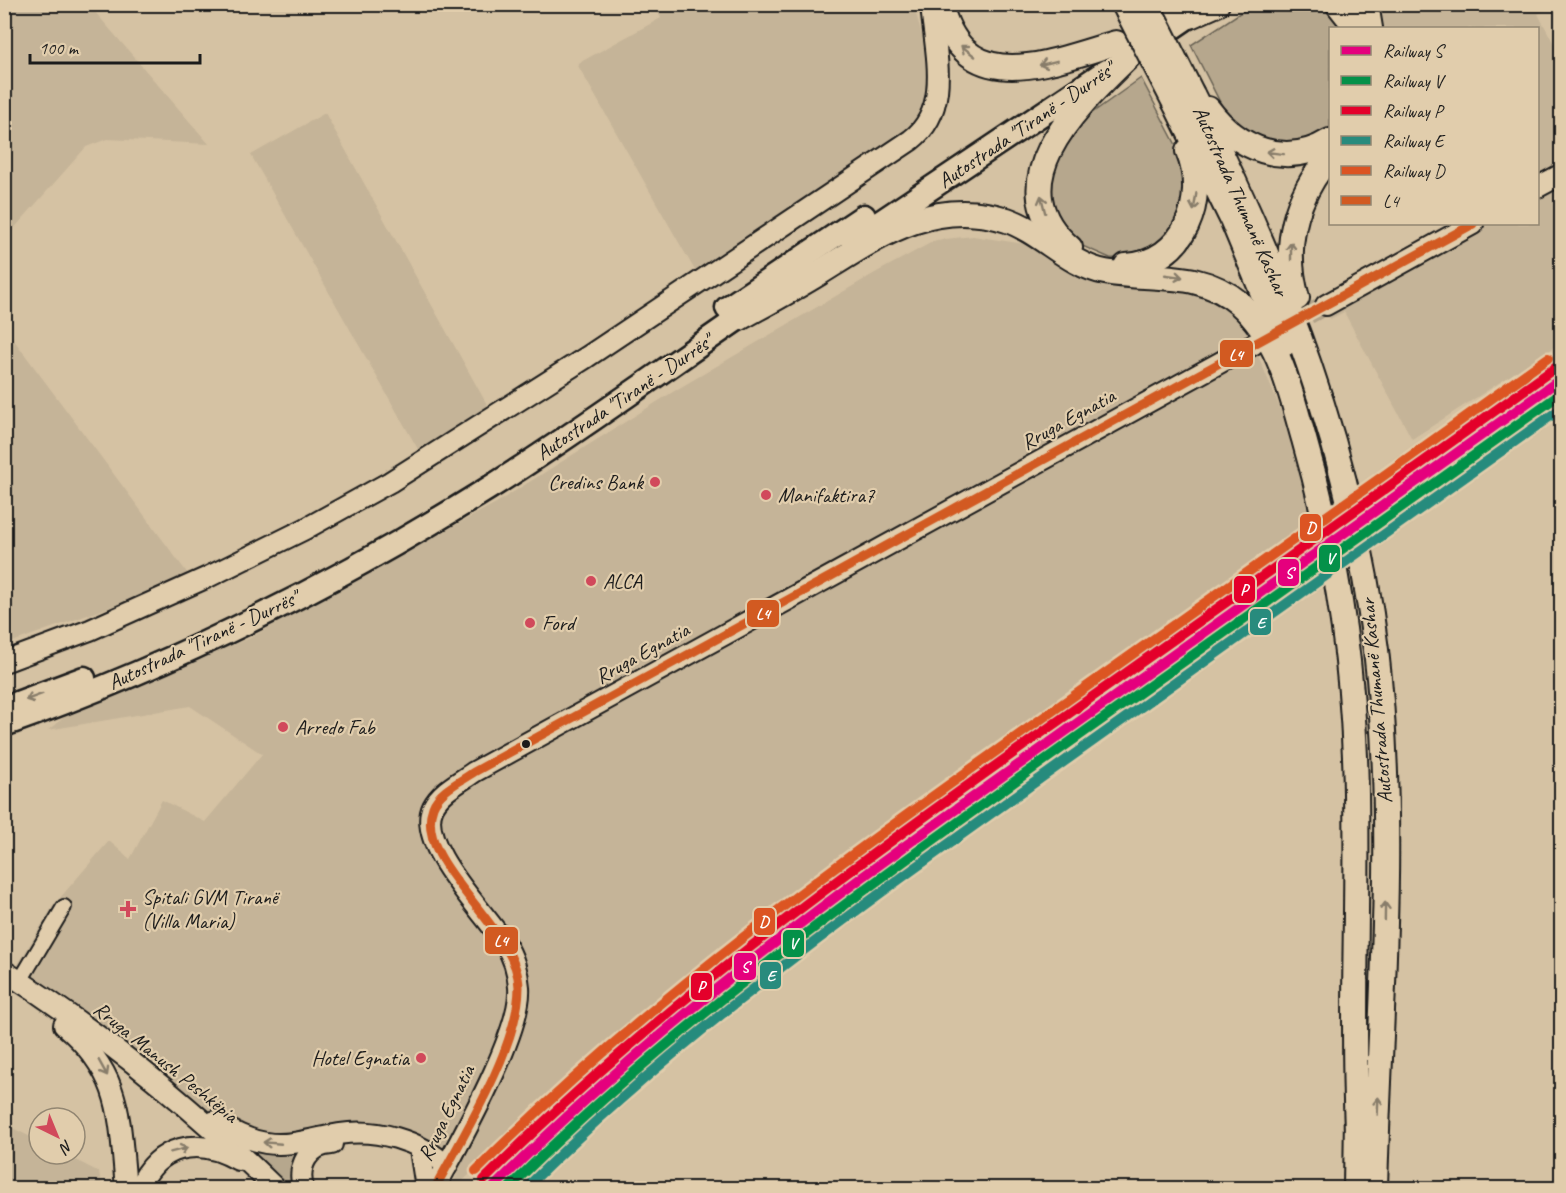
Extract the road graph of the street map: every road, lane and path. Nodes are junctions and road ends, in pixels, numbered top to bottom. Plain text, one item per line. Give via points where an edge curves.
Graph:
1 (931, 4) edge
2 (940, 4) edge
3 (1120, 4) edge
4 (1124, 4) edge
5 (1216, 4) edge
6 (1338, 4) edge
7 (1366, 4) edge
8 (1190, 8) edge
9 (1356, 27) edge
10 (1370, 27) edge
11 (1144, 34) edge
12 (1183, 99) junction
13 (1329, 141) edge
14 (1329, 157) edge
15 (1562, 174) edge
16 (1539, 186) edge
17 (1471, 225) edge
18 (1326, 305) tunnel mouth
19 (740, 318) junction
20 (1254, 344) dead end
21 (1345, 525) junction
22 (1352, 562) junction
23 (4, 662) edge
24 (4, 708) edge
25 (4, 725) edge
26 (64, 908) dead end
27 (12, 976) edge
28 (189, 1107) junction
29 (457, 1145) junction
30 (417, 1150) junction
31 (447, 1166) junction
32 (258, 1172) junction
33 (126, 1188) edge
34 (139, 1188) edge
35 (275, 1188) edge
36 (303, 1188) edge
37 (426, 1188) edge
38 (435, 1188) edge
39 (1356, 1188) edge
40 (1375, 1188) edge

1 - 23 main road via 939,79 927,122 911,140 568,370 390,482 208,577 90,630
11 -> 2 highway via 1036,66 992,66 957,42
3 - 11 highway, bridge
4 - 11 highway, bridge
5 - 8 highway
6 - 9 highway
7 - 10 highway
8 - 11 highway, Autostrada "Tiranë - Durrës"
11 - 12 highway, Autostrada Thumanë Kashar, bridge
12 -> 11 highway via 1196,177 1195,203 1187,227 1172,247 1144,263 1104,266 1078,255 1059,238 1048,220 1041,192 1043,167 1062,126
11 - 19 highway, Autostrada "Tiranë - Durrës"
11 -> 24 highway, Autostrada "Tiranë - Durrës" via 552,430 405,521 241,609 123,662
13 -> 12 highway via 1302,153 1262,152
12 - 21 highway, Autostrada Thumanë Kashar via 1284,344 1323,470
21 -> 14 highway via 1331,396 1296,295 1291,263 1292,230 1300,201
15 - 16 main road
17 - 18 main road
19 -> 21 highway via 889,230 942,215 979,214 1008,220 1078,262 1104,272 1195,280 1239,303 1269,339
19 - 25 highway, Autostrada "Tiranë - Durrës" via 560,442 412,534 249,622 108,685
20 - 29 main road, Rruga Egnatia via 444,792 432,808 433,840 507,946 520,989 508,1041
21 - 22 highway, Autostrada Thumanë Kashar
22 - 39 highway, Autostrada Thumanë Kashar via 1366,794 1365,956
40 -> 22 highway, Autostrada Thumanë Kashar via 1385,883 1382,740 1376,654
26 - 27 street
27 - 28 main road, Rruga Manush Peshkëpia via 76,1019
27 -> 33 main road via 85,1043 103,1067 115,1094
30 -> 28 main road via 392,1137 345,1134 294,1143 266,1143 237,1134
28 - 32 main road, Rruga Manush Peshkëpia
29 - 30 main road
29 - 31 main road, Rruga Egnatia
30 - 31 main road
30 - 36 main road via 389,1143 327,1144 307,1156 300,1172
30 - 37 main road
31 - 38 main road, Rruga Egnatia
34 -> 32 main road via 146,1172 157,1161 172,1150 193,1146 230,1155
32 - 35 main road, Rruga Manush Peshkëpia

